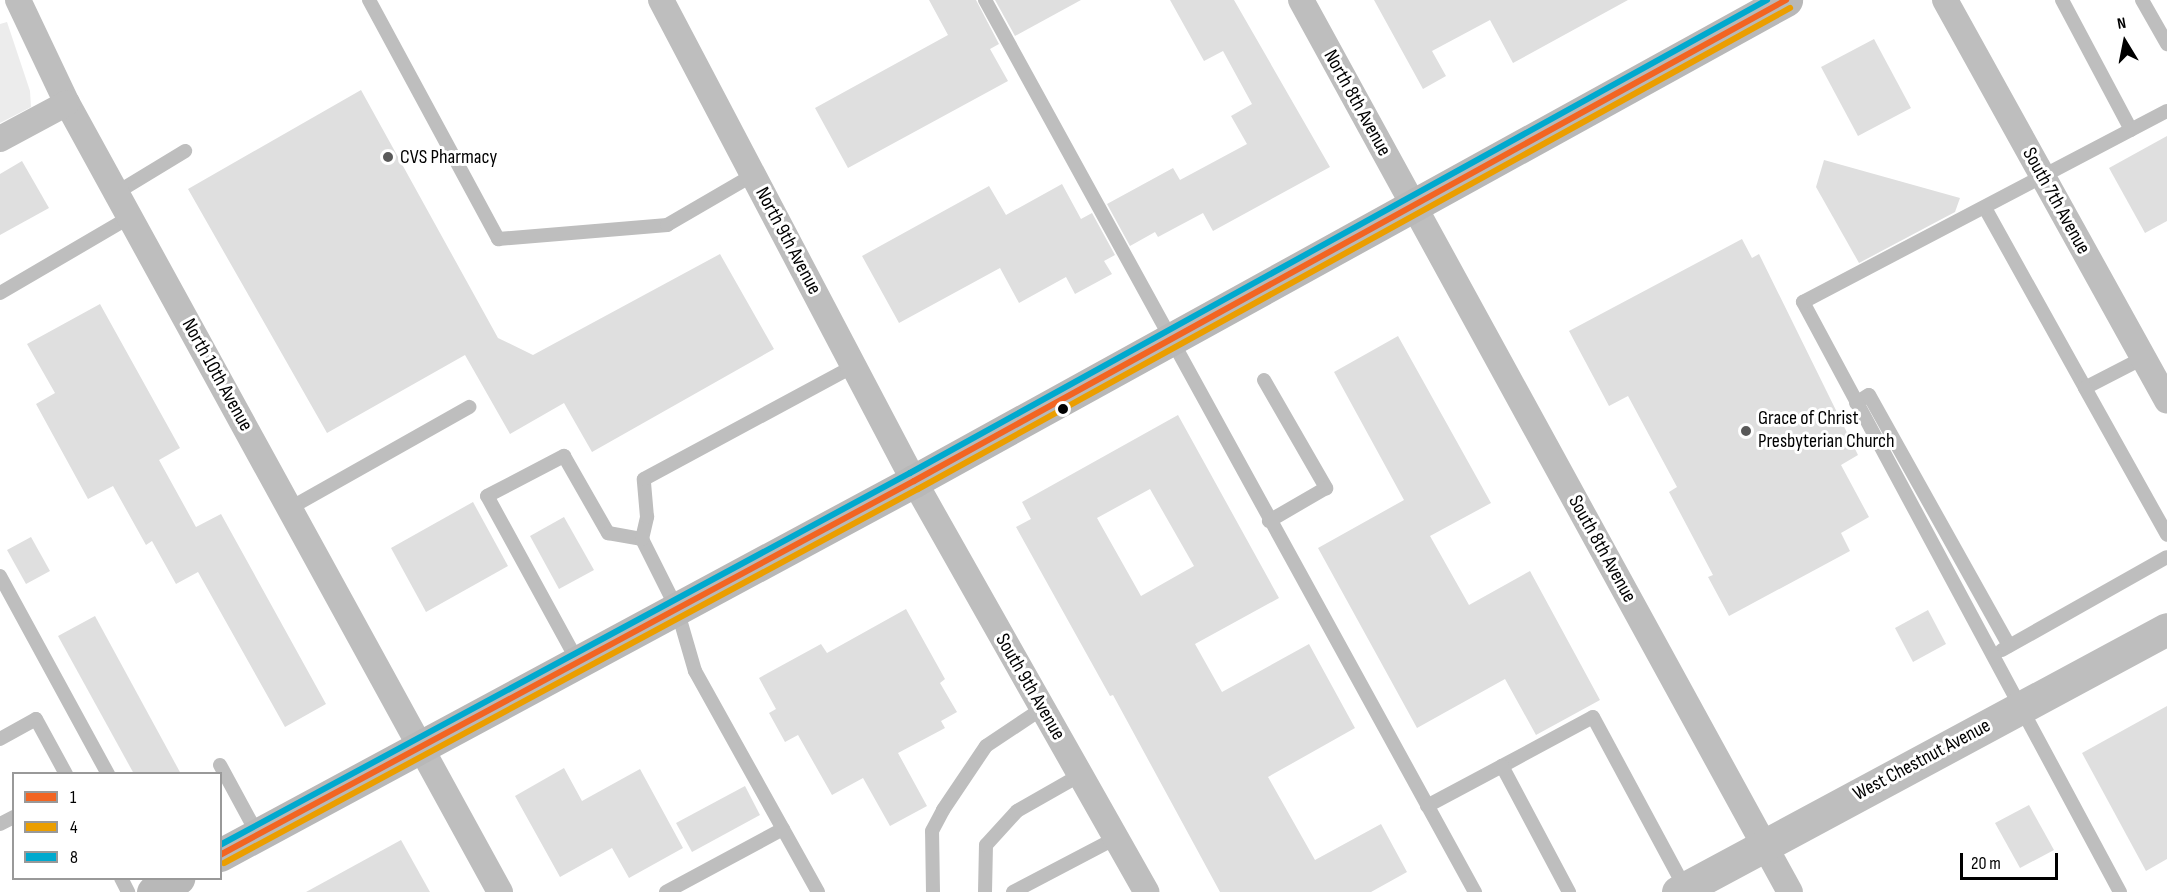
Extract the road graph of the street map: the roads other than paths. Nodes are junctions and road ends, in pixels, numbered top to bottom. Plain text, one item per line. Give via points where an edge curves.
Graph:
1 (18, 0) edge
2 (369, 0) edge
3 (662, 0) edge
4 (986, 0) edge
5 (1786, 0) edge
6 (1945, 0) edge
7 (2062, 0) edge
8 (2142, 0) edge
9 (1308, 3) edge
10 (2167, 44) edge
11 (68, 104) junction
12 (2167, 111) edge
13 (2131, 130) junction
14 (0, 139) edge
15 (185, 151) dead end
16 (753, 175) junction
17 (2043, 178) junction
18 (116, 193) junction
19 (1414, 206) junction
20 (1985, 208) junction
21 (130, 217) junction
22 (0, 293) edge
23 (1169, 341) junction
24 (2143, 358) junction
25 (854, 366) junction
26 (1264, 380) dead end
27 (2085, 388) junction
28 (2167, 401) edge
29 (1856, 403) junction
30 (469, 407) dead end
31 (914, 481) junction
32 (290, 508) junction
33 (1269, 521) junction
34 (2167, 535) edge
35 (642, 539) junction
36 (2167, 557) edge
37 (0, 576) edge
38 (4, 593) edge
39 (677, 609) junction
40 (2167, 629) edge
41 (2009, 646) junction
42 (1992, 655) junction
43 (578, 662) junction
44 (2021, 707) junction
45 (1043, 708) junction
46 (0, 739) edge
47 (421, 747) junction
48 (220, 765) dead end
49 (1502, 766) junction
50 (65, 772) edge
51 (107, 772) edge
52 (1080, 775) junction
53 (1427, 806) junction
54 (783, 829) junction
55 (258, 835) junction
56 (1116, 838) junction
57 (1765, 844) junction
58 (222, 854) edge
59 (1682, 890) edge
60 (500, 892) edge
61 (666, 892) edge
62 (818, 892) edge
63 (933, 892) edge
64 (985, 892) edge
65 (1013, 892) edge
66 (1147, 892) edge
67 (1475, 892) edge
68 (1569, 892) edge
69 (1790, 892) edge
70 (2120, 892) edge

1 - 11 street, North 10th Avenue
2 - 16 lane via 498,238 667,225
3 - 16 street, North 9th Avenue
4 - 23 lane
5 - 19 main road
6 - 17 street, South 7th Avenue
7 - 13 lane
8 - 10 lane
9 - 19 street, North 8th Avenue
11 - 14 street
11 - 18 street, North 10th Avenue
12 - 13 lane
13 - 17 lane
15 - 18 lane
16 - 25 street, North 9th Avenue
17 - 20 lane
17 - 24 street, South 7th Avenue
18 - 21 street, North 10th Avenue
19 - 23 main road
19 - 57 street, South 8th Avenue
20 - 27 lane
20 - 29 lane via 1803,302
21 - 22 lane
21 - 32 street, North 10th Avenue
23 - 31 main road
23 - 33 lane
24 - 27 lane
24 - 28 street, South 7th Avenue
25 - 31 street, North 9th Avenue
25 - 35 lane via 644,479 647,517
26 - 33 lane via 1326,488
27 - 34 lane
29 - 41 lane via 1869,395
29 - 42 lane
30 - 32 lane
31 - 39 main road
31 - 45 street, South 9th Avenue
32 - 47 street, North 10th Avenue
33 - 53 lane
35 - 39 lane
35 - 43 lane via 609,533 564,456 487,496
36 - 41 lane
37 - 38 lane
38 - 51 lane
39 - 43 main road
39 - 54 lane via 695,672
40 - 44 street, West Chestnut Avenue
41 - 42 lane
42 - 44 lane
43 - 47 main road
44 - 57 street, West Chestnut Avenue
44 - 70 lane
45 - 52 street, South 9th Avenue
45 - 63 lane via 986,746 943,810 932,831
46 - 50 lane via 36,719
47 - 55 main road
47 - 60 street, North 10th Avenue
48 - 55 lane
49 - 53 lane
49 - 59 lane via 1593,717
49 - 68 lane
52 - 56 street, South 9th Avenue
52 - 64 lane via 1017,811 986,845
53 - 67 lane
54 - 61 lane
54 - 62 lane
55 - 58 main road
56 - 65 lane
56 - 66 street, South 9th Avenue
57 - 59 street, West Chestnut Avenue
57 - 69 street, South 8th Avenue

